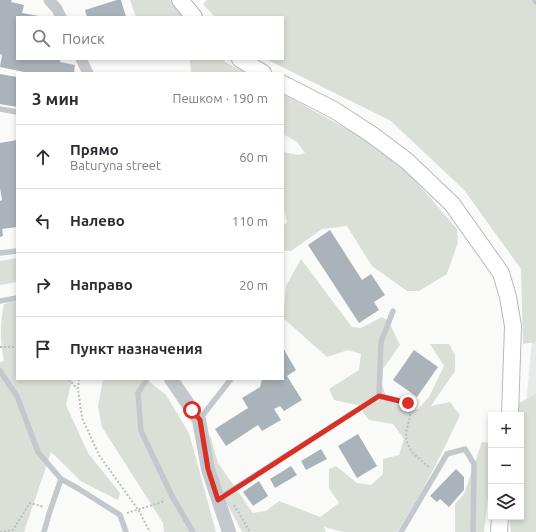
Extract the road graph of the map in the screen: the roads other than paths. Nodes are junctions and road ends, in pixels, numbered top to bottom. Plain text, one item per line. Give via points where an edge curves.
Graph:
1 (49, 0) edge
2 (180, 0) edge
3 (61, 16) edge
4 (193, 16) edge
5 (82, 60) edge
6 (242, 60) edge
7 (88, 72) edge
8 (261, 72) edge
9 (284, 85) edge
10 (0, 109) edge
11 (16, 112) edge
12 (16, 251) edge
13 (0, 254) edge
14 (16, 298) edge
15 (0, 301) edge
16 (393, 311) dead end
17 (0, 371) edge
18 (146, 380) edge
19 (172, 380) edge
20 (230, 380) edge
21 (379, 396) junction
22 (408, 403) road end
23 (510, 412) edge
24 (200, 420) junction
25 (61, 479) junction
26 (223, 496) junction
27 (500, 520) edge
28 (44, 532) edge
29 (126, 532) edge
30 (193, 532) edge
31 (229, 532) edge
32 (401, 532) edge
33 (473, 532) edge
34 (499, 532) edge

1 - 3 street
2 - 4 main road
5 - 7 street
6 - 8 main road
9 - 23 main road via 334,110 407,161 452,204 501,272 512,326
10 - 11 lane
12 - 13 lane
14 - 15 lane
16 - 21 lane via 381,342
17 - 25 lane via 17,396 38,452
18 - 30 lane via 138,393 141,430
19 - 24 street
20 - 24 lane
21 - 22 lane
21 - 26 lane
24 - 26 street via 208,469
25 - 28 lane
25 - 29 lane via 120,515
26 - 31 street
27 - 34 main road
32 - 33 lane via 448,454 465,449 474,464

